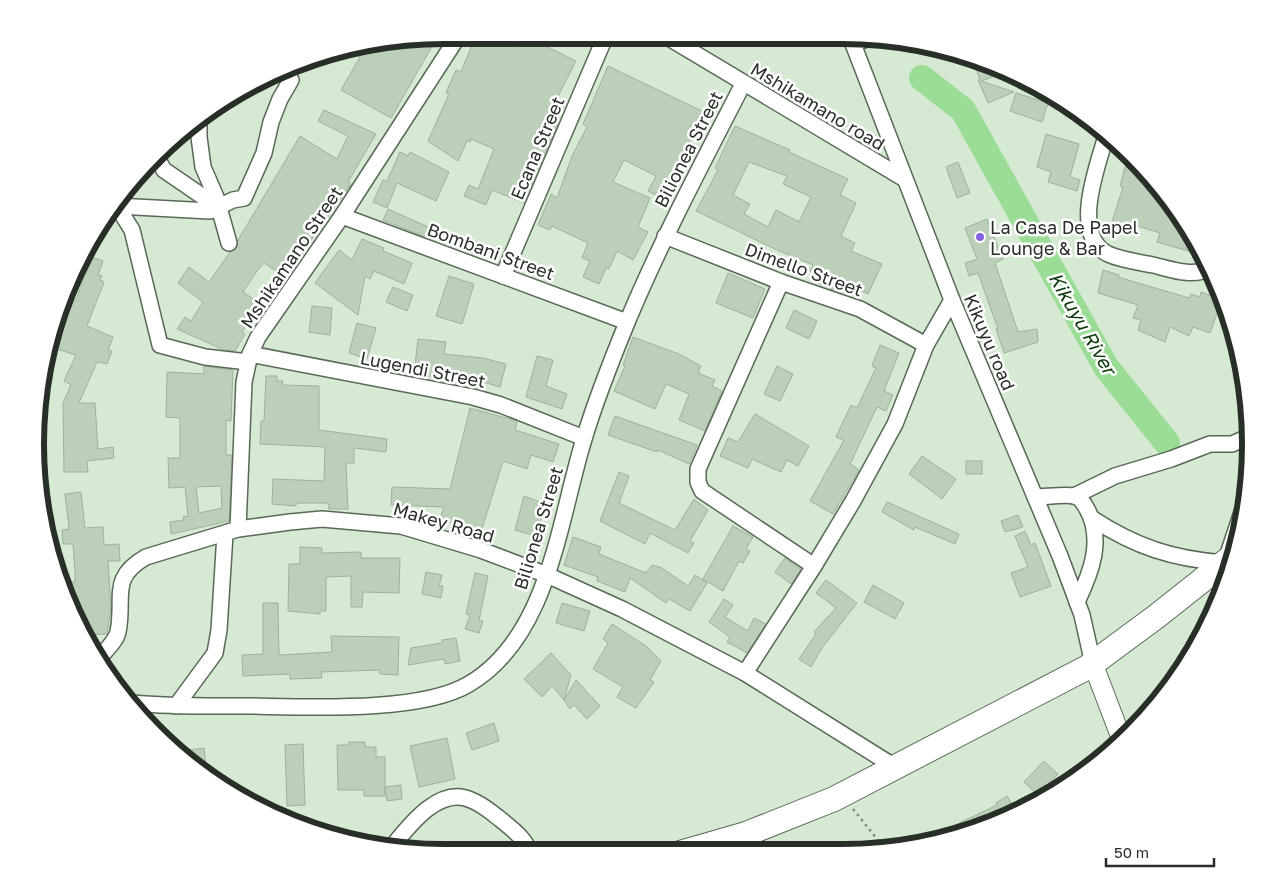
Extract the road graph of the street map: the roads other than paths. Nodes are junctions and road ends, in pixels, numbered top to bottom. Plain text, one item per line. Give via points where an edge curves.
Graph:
1 (454, 44) edge
2 (602, 44) edge
3 (678, 44) edge
4 (853, 44) edge
5 (291, 80) dead end
6 (742, 84) junction
7 (199, 127) edge
8 (1104, 142) edge
9 (159, 163) edge
10 (903, 178) junction
11 (122, 206) edge
12 (218, 207) junction
13 (119, 210) edge
14 (342, 216) junction
15 (665, 236) junction
16 (230, 243) dead end
17 (1202, 270) edge
18 (503, 276) junction
19 (781, 282) junction
20 (952, 300) junction
21 (627, 322) junction
22 (926, 344) junction
23 (249, 358) junction
24 (584, 438) junction
25 (1242, 440) edge
26 (1074, 496) junction
27 (1035, 497) junction
28 (1093, 519) junction
29 (232, 532) junction
30 (1226, 559) edge
31 (1224, 563) edge
32 (814, 566) junction
33 (547, 575) junction
34 (1077, 602) junction
35 (103, 653) edge
36 (1093, 664) junction
37 (745, 673) junction
38 (176, 706) junction
39 (146, 710) edge
40 (1119, 733) edge
41 (896, 767) junction
42 (397, 841) edge
43 (527, 844) edge
44 (711, 844) edge

1 - 14 street, Mshikamano Street
2 - 18 street, Ecana Street
3 - 6 street, Mshikamano road
4 - 10 street, Kikuyu road
5 - 12 street via 280,99 264,153 244,198
6 - 10 street, Mshikamano road
6 - 15 street, Bilionea Street
7 - 12 street via 202,167
8 - 17 street via 1089,195 1089,225 1096,242 1108,254 1184,273
9 - 12 street via 164,170
10 - 20 street, Kikuyu road
11 - 12 street via 185,211 210,211
12 - 16 street
13 - 23 street, Lugendi Street via 132,230 160,345 205,357
14 - 18 street, Bombani Street
14 - 23 street, Mshikamano Street via 258,336
15 - 19 street, Dimello Street
15 - 21 street, Bilionea Street
18 - 21 street, Bombani Street
19 - 22 street, Dimello Street via 860,309
19 - 32 street via 698,470 698,482 702,491
20 - 22 street
20 - 27 street, Kikuyu road
21 - 24 street, Bilionea Street
22 - 32 street via 896,424
23 - 24 street, Lugendi Street via 473,397
23 - 29 street, Mshikamano Street via 244,382
24 - 33 street, Bilionea Street
25 - 26 street via 1232,444 1210,444 1115,476
26 - 27 street
26 - 28 street via 1082,500
27 - 34 street, Kikuyu road
28 - 30 street via 1145,548 1174,556
28 - 34 street via 1096,552
29 - 33 street, Makey Road via 322,519 401,526 481,550
29 - 35 street, Makey Road via 146,557 132,565 120,590 118,633
29 - 38 street, Mshikamano Street via 215,653
31 - 36 highway
32 - 37 street
33 - 37 street, Makey Road via 622,609
33 - 38 street, Bilionea Street via 526,622 498,664 449,694 358,706
34 - 36 street, Kikuyu road
36 - 40 street
36 - 41 highway
37 - 41 street, Makey Road
38 - 39 street, Bilionea Street
41 - 44 highway via 842,794 746,834
42 - 43 street via 428,808 448,798 470,799 489,810

